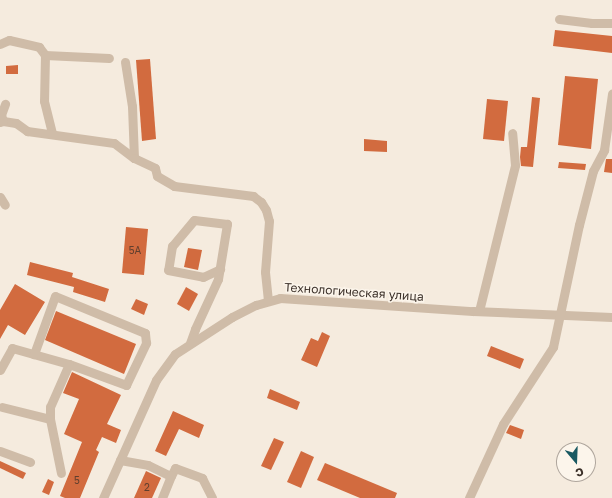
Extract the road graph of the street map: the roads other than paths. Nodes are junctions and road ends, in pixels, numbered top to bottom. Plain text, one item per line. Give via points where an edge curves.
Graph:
1 (559, 19) dead end
2 (612, 23) edge
3 (0, 44) edge
4 (45, 55) junction
5 (109, 58) dead end
6 (125, 62) dead end
7 (612, 94) edge
8 (5, 104) dead end
9 (1, 122) edge
10 (512, 133) dead end
11 (52, 134) junction
12 (134, 158) junction
13 (220, 269) junction
14 (268, 300) junction
15 (479, 311) junction
16 (561, 315) junction
17 (612, 317) edge
18 (190, 343) junction
19 (34, 354) junction
20 (69, 364) junction
21 (0, 370) edge
22 (1, 408) edge
23 (50, 419) junction
24 (0, 451) edge
25 (120, 460) junction
26 (30, 462) dead end
27 (61, 473) dead end
28 (171, 476) junction
29 (103, 498) edge
30 (162, 498) edge
31 (212, 498) edge
32 (469, 498) edge

1 - 2 street
3 - 4 street via 9,40 39,48
4 - 5 street
4 - 11 street via 44,102
6 - 12 street via 132,106
7 - 16 street via 604,150 593,171 589,186
8 - 9 street
9 - 11 street via 16,124 27,131
10 - 15 street via 515,165
11 - 12 street via 114,143
12 - 14 street via 155,168 157,176 174,186 253,196 261,202 269,221 265,272
13 - 13 street via 227,224 194,220 172,246 168,270 203,277
13 - 18 street
14 - 15 street, Технологическая улица via 280,298
14 - 18 street, Технологическая улица via 232,317
15 - 16 street, Технологическая улица
16 - 17 street, Технологическая улица
16 - 32 street via 553,347 503,424
18 - 25 street, Технологическая улица via 175,354 156,380
19 - 20 street
19 - 20 street via 55,296 145,333 146,343 126,385
19 - 21 street via 12,348
20 - 23 street via 50,407
22 - 23 street
23 - 27 street
24 - 26 street
25 - 28 street via 148,466
25 - 29 street, Технологическая улица
28 - 30 street
28 - 31 street via 175,468 202,478

